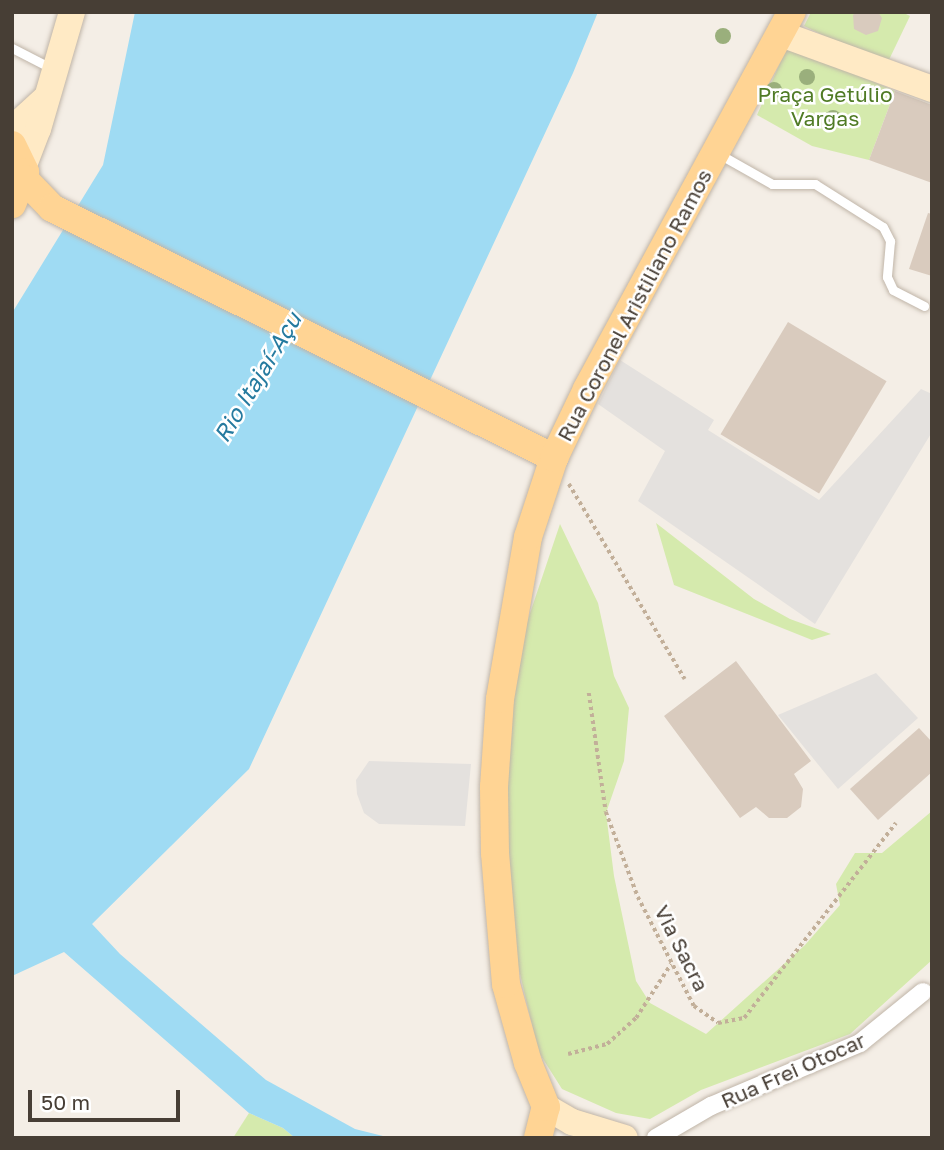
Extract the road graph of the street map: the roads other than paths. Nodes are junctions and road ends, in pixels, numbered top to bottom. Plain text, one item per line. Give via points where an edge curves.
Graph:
1 (72, 12) edge
2 (786, 23) edge
3 (12, 48) edge
4 (55, 70) junction
5 (932, 89) edge
6 (46, 98) junction
7 (12, 129) edge
8 (714, 152) junction
9 (20, 163) edge
10 (12, 207) edge
11 (56, 210) junction
12 (924, 306) dead end
13 (554, 458) junction
14 (923, 992) dead end
15 (546, 1107) junction
16 (538, 1138) edge
17 (625, 1138) edge
18 (656, 1138) edge

1 - 4 street
2 - 5 street
2 - 8 main road, Rua Coronel Aristiliano Ramos
3 - 4 lane
4 - 6 street
6 - 7 street
6 - 9 street
8 - 12 lane via 772,184 815,184 883,227 890,241 887,277 893,290
8 - 13 main road, Rua Coronel Aristiliano Ramos
9 - 10 main road
9 - 11 main road
10 - 11 main road
11 - 13 main road
13 - 15 main road, Rua Coronel Aristiliano Ramos via 526,551 499,699 494,787 498,919 506,984 528,1063
14 - 18 street, Rua Frei Otocar via 860,1043 711,1106
15 - 16 main road
15 - 17 street via 572,1122

